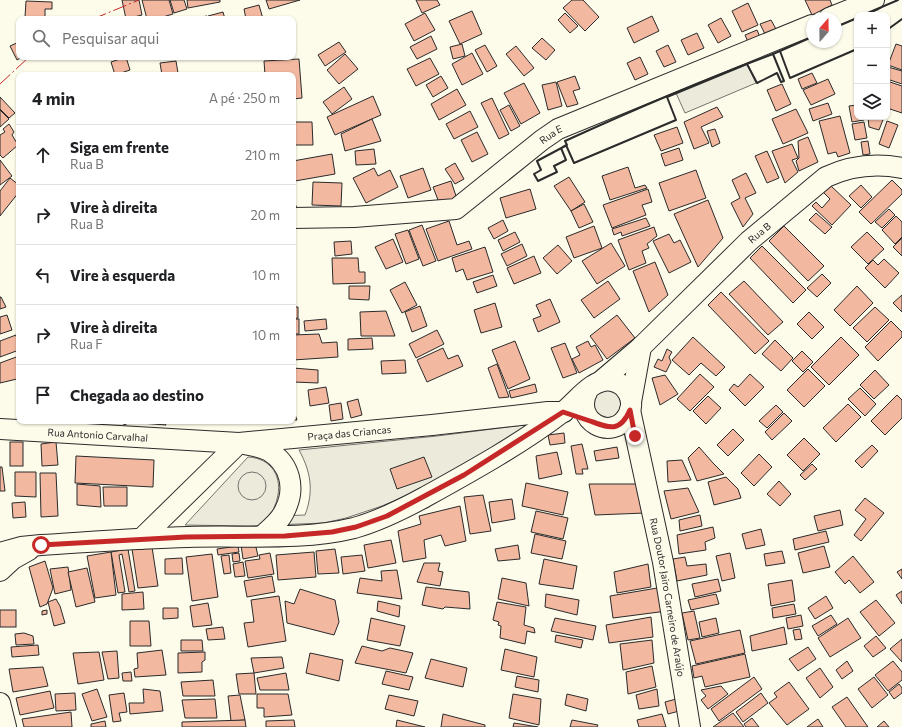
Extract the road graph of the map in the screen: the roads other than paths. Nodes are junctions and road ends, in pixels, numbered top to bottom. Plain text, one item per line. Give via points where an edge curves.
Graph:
1 (874, 0) edge
2 (842, 13) edge
3 (806, 27) edge
4 (902, 168) edge
5 (296, 218) edge
6 (641, 347) junction
7 (595, 385) junction
8 (631, 406) junction
9 (563, 412) junction
10 (595, 424) junction
11 (0, 429) edge
12 (196, 441) junction
13 (239, 443) junction
14 (643, 468) junction
15 (208, 473) junction
16 (263, 536) junction
17 (141, 539) junction
18 (41, 545) junction
19 (0, 553) edge
20 (0, 571) edge
21 (0, 703) edge
22 (6, 727) edge
23 (690, 727) edge

1 - 2 street
3 - 5 street, Rua E via 558,129 456,209 354,217
4 - 6 street, Rua B via 866,166 826,177 749,241
6 - 7 street, Rua B
6 - 8 street
7 - 8 street via 609,380 617,382 629,394
7 - 9 street
7 - 10 street via 585,396 584,410
8 - 10 street via 627,417 621,423 606,428
8 - 14 street, Rua Doutor Jairo Carneiro de Araújo
9 - 10 street
9 - 13 street, Praça das Criancas
9 - 16 street via 464,475 387,516 339,531
10 - 14 street via 626,445
11 - 12 street, Rua Antonio Carvalhal
12 - 13 street, Rua Antonio Carvalhal
12 - 15 street via 210,450 212,462
13 - 15 street
13 - 16 street via 268,450 280,459 290,477 291,486 285,510
14 - 23 street, Rua Doutor Jairo Carneiro de Araújo via 663,562
15 - 17 street
16 - 17 street
17 - 18 street
18 - 19 street
18 - 20 street via 14,559
21 - 22 street

